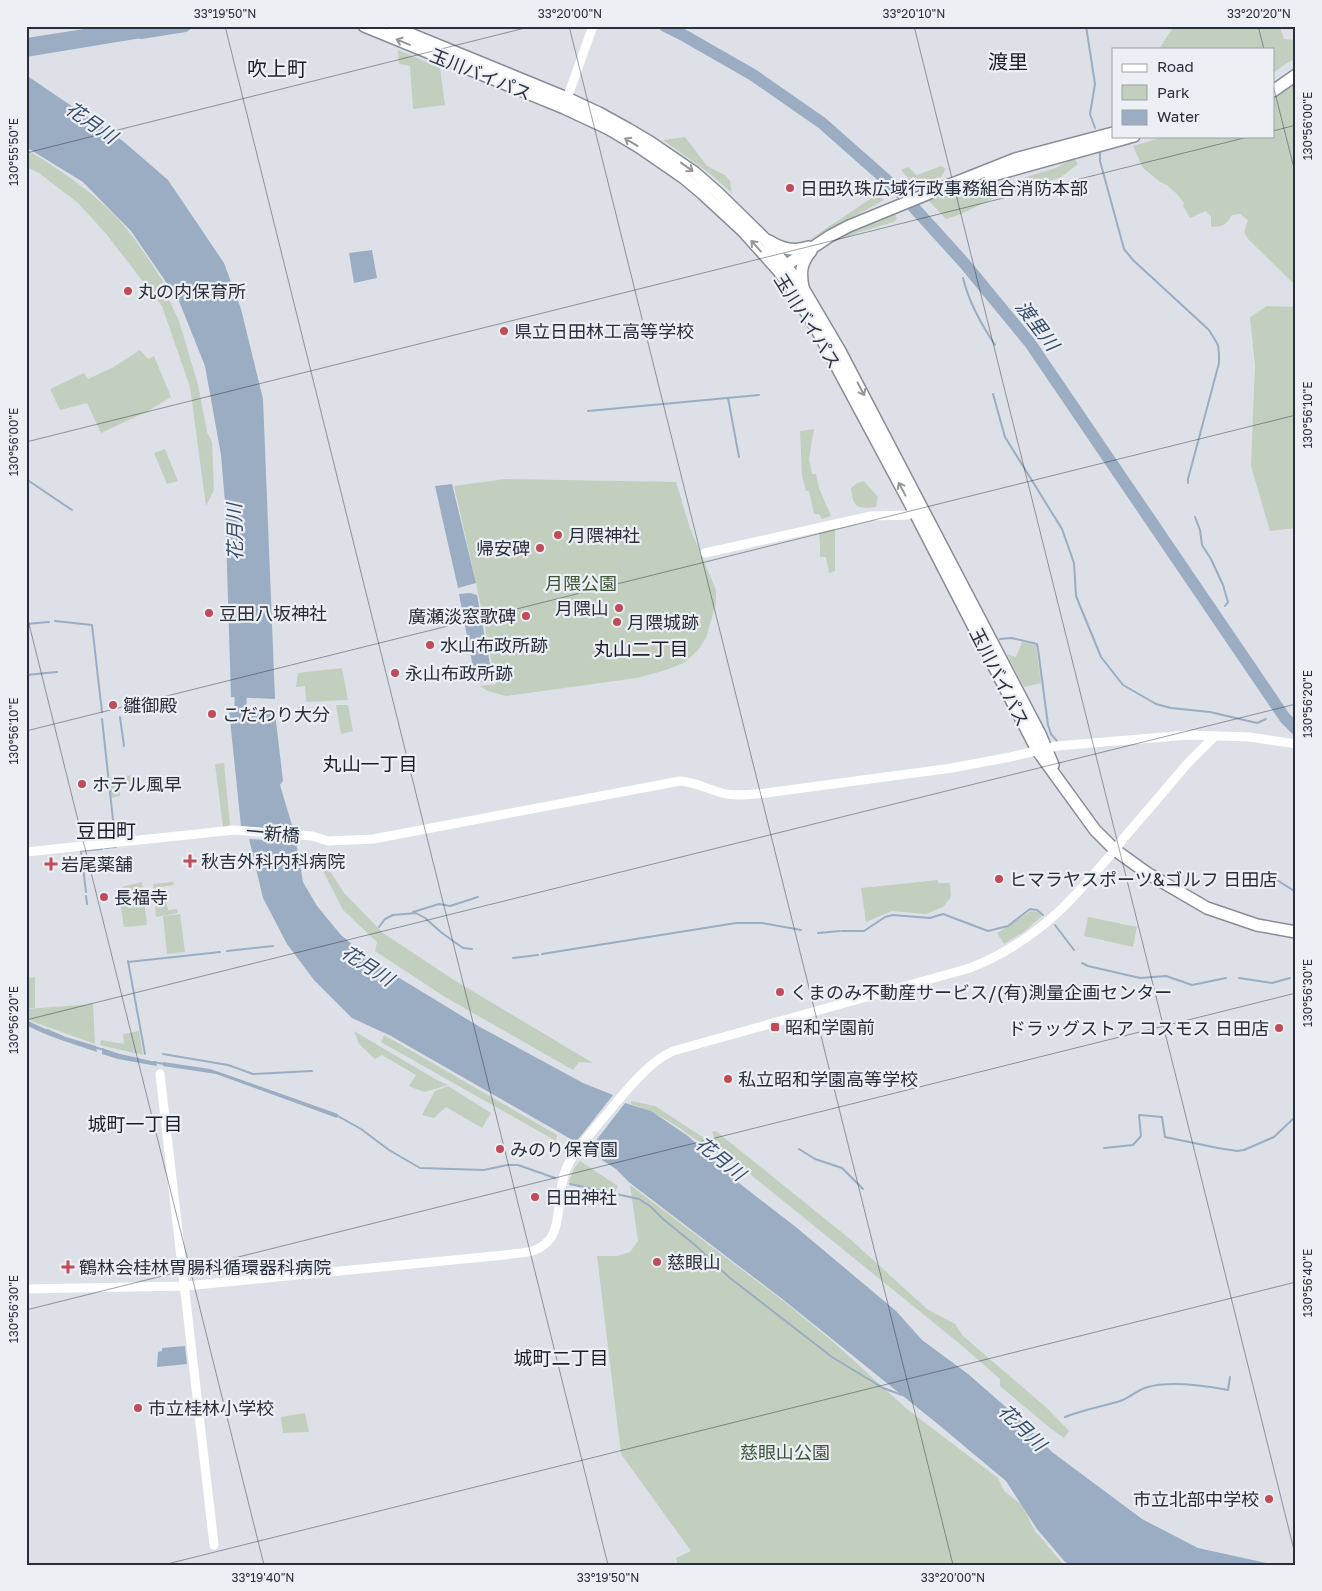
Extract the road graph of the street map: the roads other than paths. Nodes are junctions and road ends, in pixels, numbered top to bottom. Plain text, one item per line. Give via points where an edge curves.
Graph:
1 (364, 26) edge
2 (391, 26) edge
3 (593, 26) edge
4 (1296, 68) edge
5 (1296, 75) edge
6 (1274, 81) edge
7 (1274, 90) edge
8 (565, 103) junction
9 (1112, 133) edge
10 (1127, 138) edge
11 (942, 188) junction
12 (766, 240) junction
13 (815, 246) junction
14 (782, 268) junction
15 (803, 287) junction
16 (919, 511) junction
17 (705, 553) dead end
18 (1215, 736) junction
19 (1296, 744) edge
20 (1042, 749) junction
21 (1115, 850) junction
22 (26, 852) edge
23 (1296, 932) edge
24 (160, 1074) dead end
25 (184, 1286) junction
26 (26, 1289) edge
27 (214, 1544) dead end

8 -> 1 highway, 玉川バイパス
2 - 8 highway, 玉川バイパス
3 - 8 street
4 - 6 highway
5 - 7 highway
8 -> 12 highway, 玉川バイパス via 599,113 671,156 718,193
14 -> 8 highway, 玉川バイパス via 684,178
9 - 11 highway via 1016,159
10 - 11 highway
11 - 13 highway via 849,226
12 - 13 highway via 795,250
12 - 14 highway, 玉川バイパス
13 - 14 highway
13 - 15 highway via 802,266
14 - 15 highway, 玉川バイパス
16 -> 14 highway, 玉川バイパス
15 -> 16 highway, 玉川バイパス via 840,351
16 - 17 street via 907,515 871,516
16 - 20 highway, 玉川バイパス
18 - 19 street, 一新橋
18 - 20 street, 一新橋 via 1188,735
18 - 21 street
20 - 21 highway, 玉川バイパス via 1060,783 1095,830
20 - 22 street, 一新橋 via 952,768 766,793 736,795 680,781 373,839 328,841 312,836 234,830
21 - 23 highway, 玉川バイパス via 1147,874 1207,908 1257,925
21 - 25 street via 1058,912 1033,934 990,960 674,1050 654,1062 574,1155 560,1187 552,1237 540,1249
24 - 25 street
25 - 26 street
25 - 27 street

